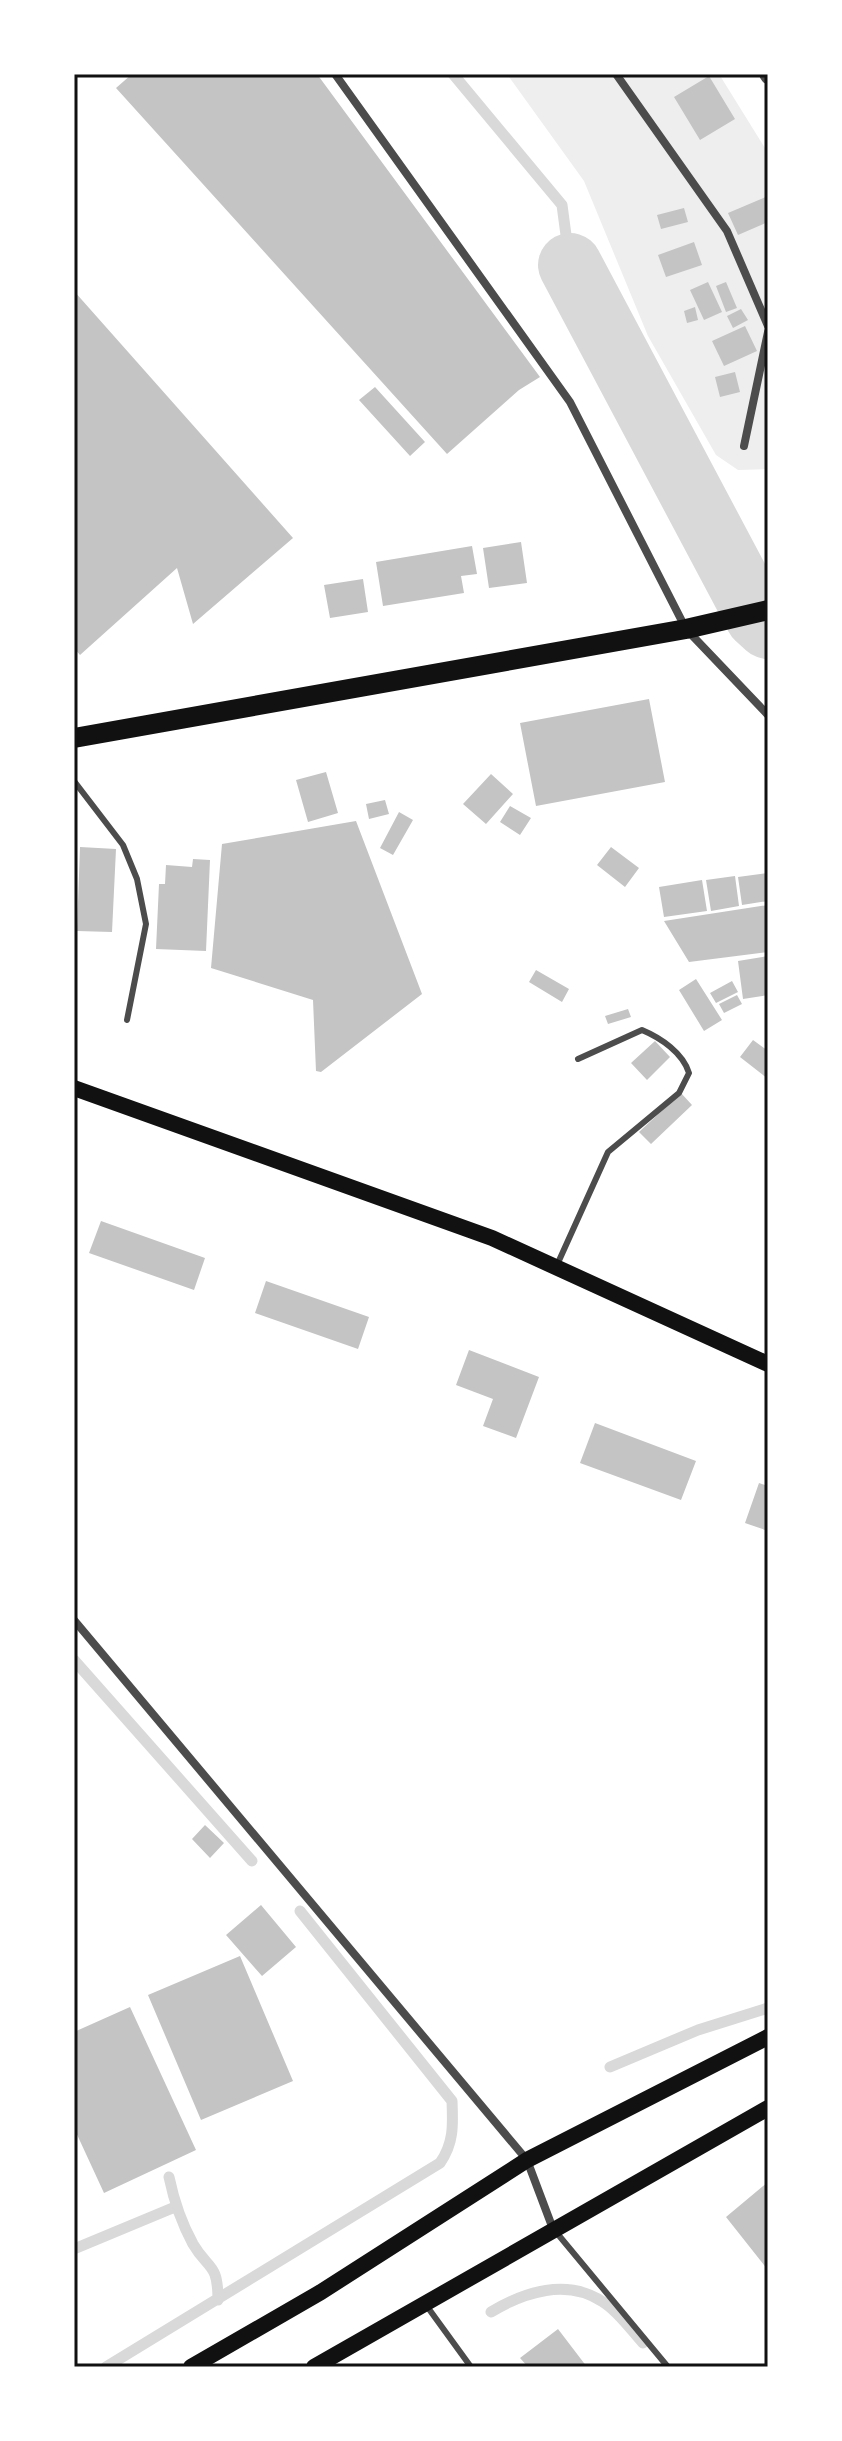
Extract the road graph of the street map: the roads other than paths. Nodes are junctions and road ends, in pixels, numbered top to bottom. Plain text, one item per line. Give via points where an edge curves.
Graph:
1 (335, 74) edge
2 (616, 74) edge
3 (768, 329) edge
4 (744, 446) dead end
5 (768, 610) edge
6 (686, 629) junction
7 (768, 715) edge
8 (74, 738) edge
9 (74, 781) edge
10 (127, 1020) dead end
11 (578, 1059) dead end
12 (74, 1088) edge
13 (556, 1267) junction
14 (768, 1364) edge
15 (74, 1620) edge
16 (768, 2037) edge
17 (768, 2108) edge
18 (527, 2160) junction
19 (553, 2229) junction
20 (425, 2303) junction
21 (191, 2367) edge
22 (314, 2367) edge
23 (471, 2367) edge
24 (668, 2367) edge

1 - 6 street via 570,402
2 - 3 street via 727,231
3 - 4 street
5 - 6 main road
6 - 7 street
6 - 8 main road
9 - 10 lane via 123,845 137,879 146,924
11 - 13 lane via 642,1030 686,1062 689,1073 679,1093 608,1152
12 - 13 main road via 492,1238
13 - 14 main road
15 - 18 street
16 - 18 main road
17 - 19 main road
18 - 19 street
18 - 21 main road via 321,2292
19 - 20 main road
19 - 24 lane
20 - 22 main road
20 - 23 lane

